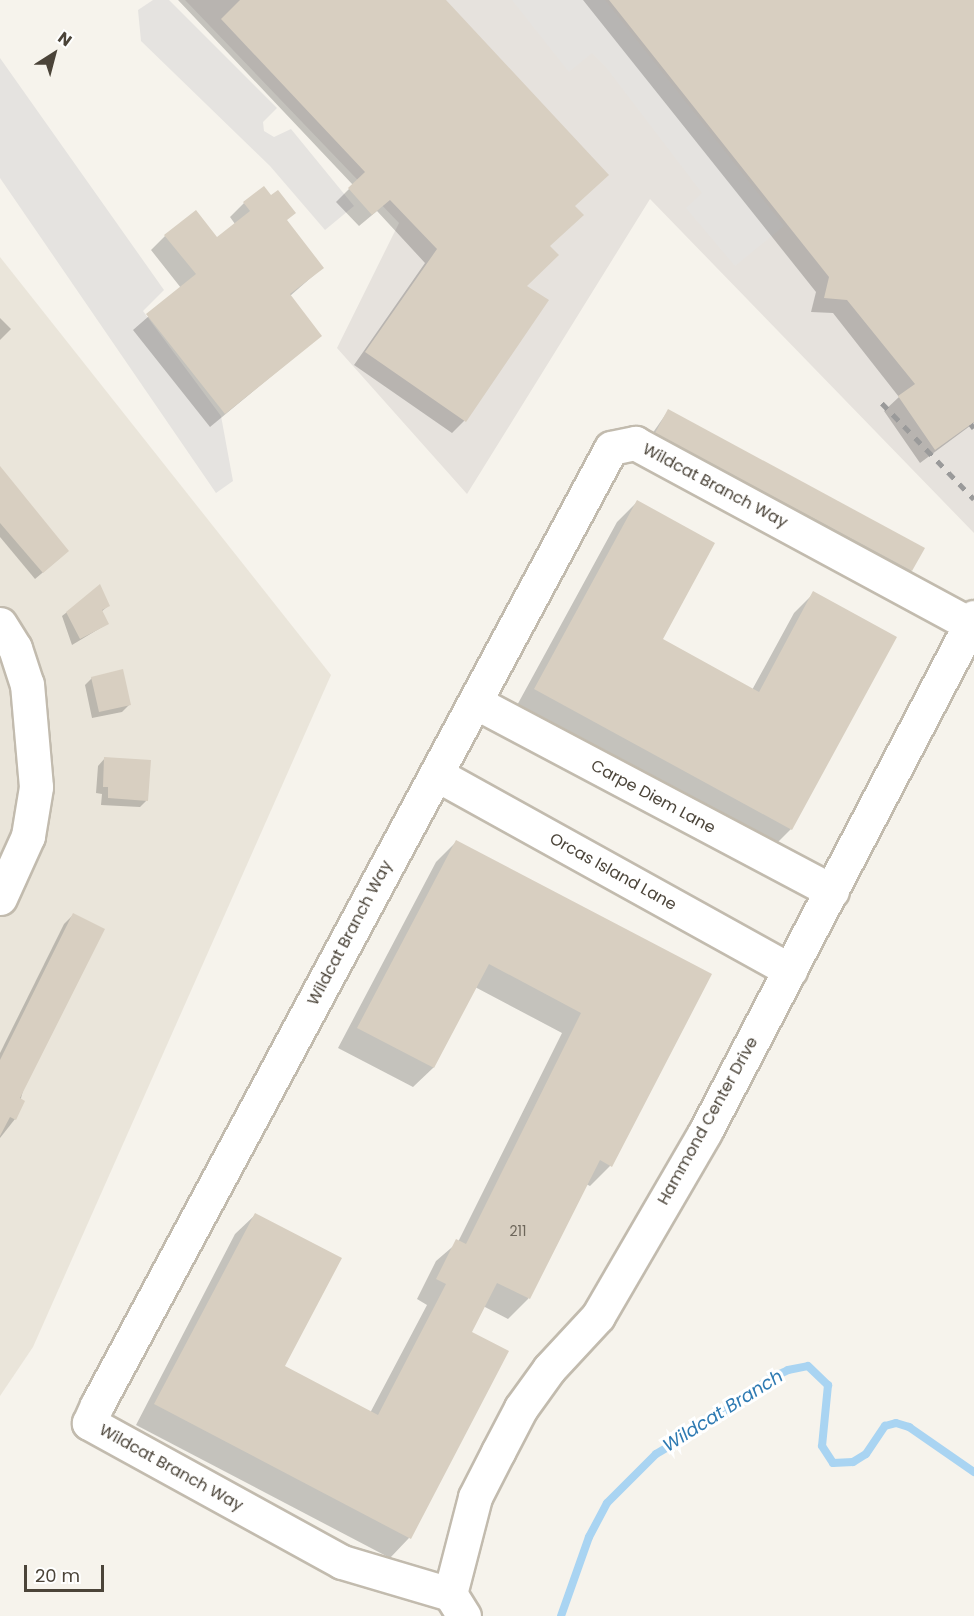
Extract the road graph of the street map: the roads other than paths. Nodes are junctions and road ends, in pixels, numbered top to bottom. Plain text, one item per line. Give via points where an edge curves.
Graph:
1 (972, 620) edge
2 (0, 624) edge
3 (475, 702) junction
4 (436, 774) junction
5 (832, 891) junction
6 (0, 898) edge
7 (790, 970) junction
8 (457, 1605) edge

1 - 3 street, Wildcat Branch Way via 635,443 611,448
1 - 5 street, Hammond Center Drive
2 - 6 street via 15,648 27,684 36,787 28,836
3 - 4 street, Wildcat Branch Way
3 - 5 street, Carpe Diem Lane
4 - 7 street, Orcas Island Lane
4 - 8 street, Wildcat Branch Way via 89,1423 342,1562
5 - 7 street, Hammond Center Drive
7 - 8 street, Hammond Center Drive via 705,1132 598,1316 521,1408 475,1497

